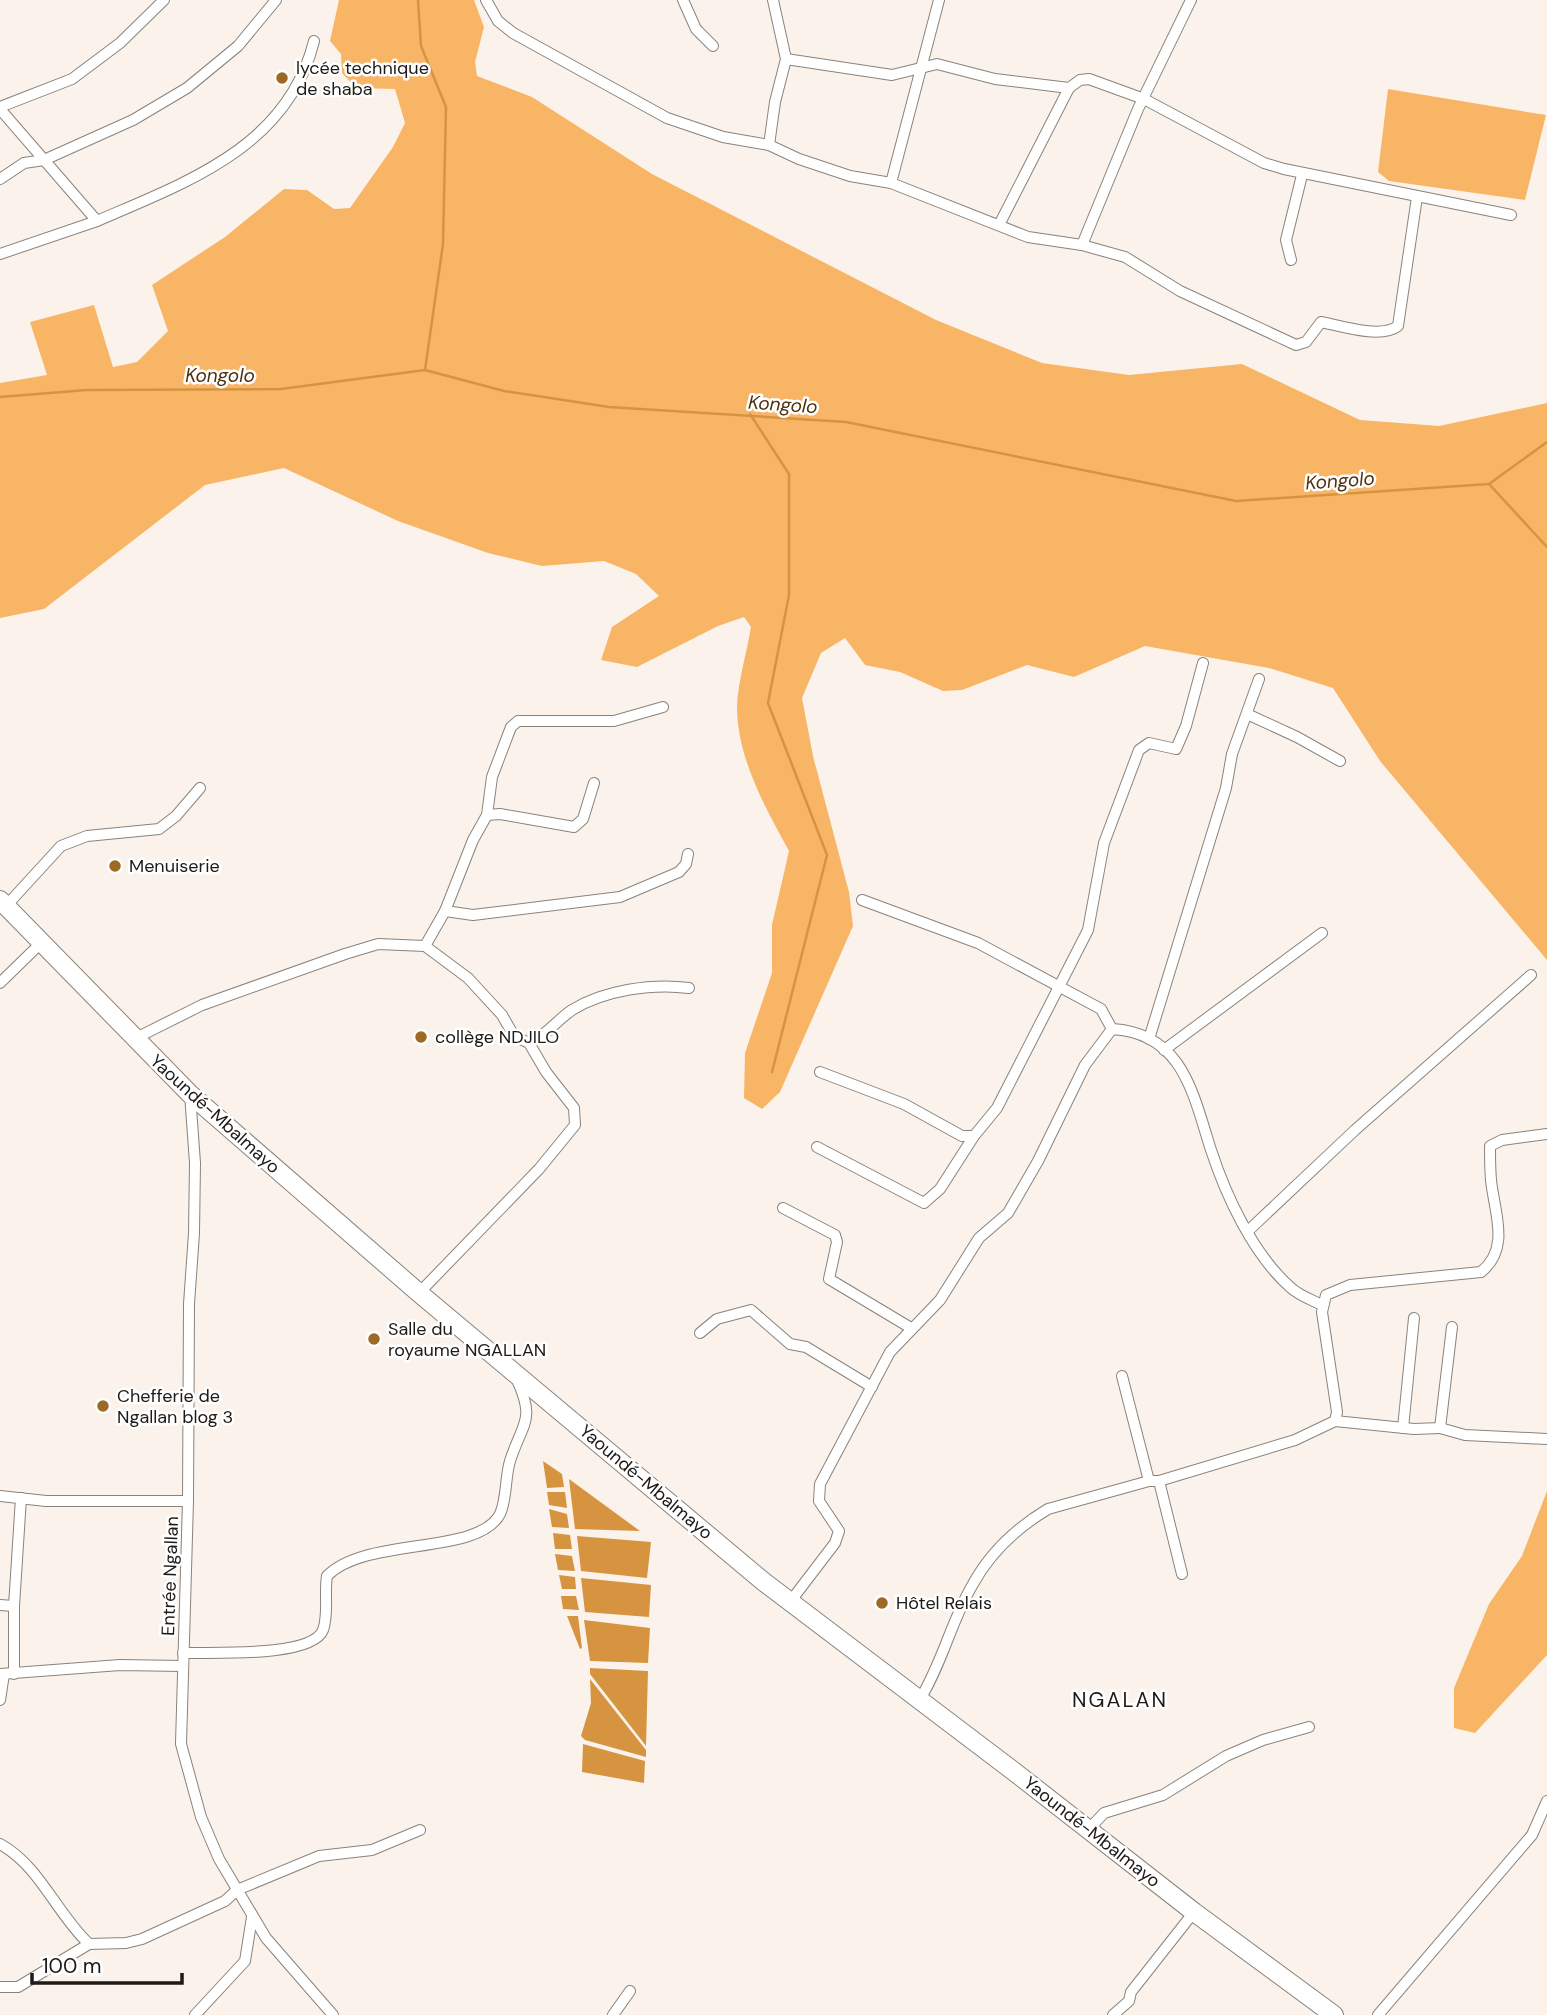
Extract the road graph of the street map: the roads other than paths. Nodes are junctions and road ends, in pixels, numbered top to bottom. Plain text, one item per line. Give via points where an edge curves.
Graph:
1 (164, 0) edge
2 (276, 0) edge
3 (486, 0) edge
4 (683, 0) edge
5 (773, 0) edge
6 (939, 0) edge
7 (1191, 0) edge
8 (314, 41) dead end
9 (713, 46) dead end
10 (786, 59) junction
11 (922, 66) junction
12 (1069, 88) junction
13 (1144, 99) junction
14 (0, 108) edge
15 (769, 145) junction
16 (44, 160) junction
17 (1303, 175) junction
18 (0, 179) edge
19 (891, 183) junction
20 (1417, 197) junction
21 (1511, 215) dead end
22 (97, 221) junction
23 (999, 225) junction
24 (1082, 245) junction
25 (0, 254) edge
26 (1291, 260) dead end
27 (1203, 663) dead end
28 (1259, 679) dead end
29 (663, 707) dead end
30 (1247, 714) junction
31 (1340, 761) dead end
32 (594, 783) dead end
33 (200, 788) dead end
34 (486, 815) junction
35 (688, 854) dead end
36 (862, 901) dead end
37 (3, 903) edge
38 (445, 911) junction
39 (1322, 933) dead end
40 (41, 943) junction
41 (425, 946) junction
42 (1531, 975) dead end
43 (0, 983) edge
44 (1060, 987) junction
45 (689, 989) dead end
46 (1112, 1029) junction
47 (1149, 1039) junction
48 (134, 1040) junction
49 (529, 1043) junction
50 (1164, 1050) junction
51 (820, 1072) dead end
52 (190, 1094) junction
53 (1547, 1134) edge
54 (974, 1136) junction
55 (817, 1147) dead end
56 (783, 1208) dead end
57 (1248, 1231) junction
58 (419, 1293) junction
59 (1322, 1305) junction
60 (1414, 1318) dead end
61 (1452, 1327) dead end
62 (911, 1328) junction
63 (699, 1333) dead end
64 (510, 1367) junction
65 (1122, 1376) dead end
66 (872, 1387) junction
67 (1335, 1422) junction
68 (1403, 1428) junction
69 (1440, 1428) junction
70 (1547, 1439) edge
71 (1154, 1481) junction
72 (0, 1496) edge
73 (21, 1498) junction
74 (188, 1501) junction
75 (1182, 1574) dead end
76 (790, 1602) junction
77 (0, 1605) edge
78 (14, 1605) junction
79 (183, 1653) junction
80 (182, 1666) junction
81 (6, 1674) edge
82 (0, 1700) edge
83 (919, 1701) junction
84 (1309, 1727) dead end
85 (1547, 1801) edge
86 (1089, 1829) junction
87 (421, 1830) dead end
88 (0, 1844) edge
89 (237, 1890) junction
90 (1194, 1912) junction
91 (252, 1917) junction
92 (89, 1944) junction
93 (2, 1990) edge
94 (630, 1992) dead end
95 (195, 2015) edge
96 (333, 2015) edge
97 (612, 2015) edge
98 (1113, 2015) edge
99 (1334, 2015) edge
100 (1378, 2015) edge

1 - 14 street via 120,43 72,79
2 - 16 street via 238,46 187,88 133,120
3 - 15 street via 498,21 513,33 667,118
4 - 9 street via 696,29
5 - 10 street
6 - 11 street
7 - 13 street
8 - 22 street via 289,100 253,141 186,182
10 - 11 street via 892,75
10 - 15 street
11 - 12 street via 937,64 995,79
11 - 19 street
12 - 13 street via 1089,79
12 - 23 street
13 - 17 street via 1264,163
13 - 24 street
14 - 16 street
15 - 19 street via 837,172
16 - 18 street via 30,160
16 - 22 street
17 - 20 street
17 - 26 street via 1286,240
19 - 23 street
20 - 21 street
20 - 24 street via 1398,326 1377,331 1321,323 1300,345 1235,319 1125,257
22 - 25 street
23 - 24 street via 1028,237
27 - 44 street via 1176,749 1149,743 1139,750 1104,843 1088,930
28 - 30 street
29 - 34 street via 614,721 517,721 506,733
30 - 31 street
30 - 47 street
32 - 34 street via 583,819 574,827
33 - 37 street via 177,816 159,829 87,836 61,846
34 - 38 street
35 - 38 street via 679,872 620,897 473,915
36 - 44 street via 978,943
37 - 40 highway, Yaoundé-Mbalmayo
38 - 41 street
39 - 50 street
40 - 43 street
40 - 48 highway, Yaoundé-Mbalmayo
41 - 48 street via 378,944 345,954 202,1005
41 - 49 street via 468,978 502,1015 514,1036
42 - 57 street
44 - 46 street via 1101,1009
44 - 54 street via 997,1108
45 - 49 street via 668,985 597,999 575,1008
46 - 47 street
46 - 62 street via 1085,1065 1008,1213 979,1238 940,1300
47 - 50 street
48 - 52 highway, Yaoundé-Mbalmayo
49 - 58 street via 574,1108 575,1125 539,1170
50 - 57 street via 1188,1077 1211,1150
51 - 54 street via 904,1104 962,1136
52 - 58 highway, Yaoundé-Mbalmayo
52 - 74 street, Entrée Ngallan via 195,1177
53 - 59 street via 1490,1146 1498,1249 1495,1259 1481,1272 1350,1284 1326,1295
54 - 55 street via 940,1189 924,1203
56 - 62 street via 835,1235 838,1242 830,1279
57 - 59 street via 1268,1264 1292,1290
58 - 64 highway, Yaoundé-Mbalmayo
59 - 67 street
60 - 68 street
61 - 69 street
62 - 66 street via 890,1352
63 - 66 street via 717,1319 751,1310 790,1344 806,1347
64 - 76 highway, Yaoundé-Mbalmayo
64 - 79 street via 528,1414 506,1473 501,1511 492,1525 465,1538 368,1555 334,1569 327,1576 325,1621 316,1640 272,1650
65 - 71 street
66 - 76 street via 820,1484 819,1501 839,1531 835,1544
67 - 68 street
67 - 71 street via 1295,1440
68 - 69 street
69 - 70 street via 1465,1435
71 - 75 street
71 - 83 street via 1048,1509 1014,1534 972,1585 937,1671
72 - 73 street
73 - 74 street via 93,1503
73 - 78 street
74 - 79 street, Entrée Ngallan
76 - 83 highway, Yaoundé-Mbalmayo
77 - 78 street
78 - 81 street
79 - 80 street, Entrée Ngallan
80 - 81 street via 120,1665
80 - 89 street, Entrée Ngallan via 181,1745 201,1817
81 - 82 street
83 - 86 highway, Yaoundé-Mbalmayo
84 - 86 street via 1226,1756 1163,1795 1104,1813
85 - 100 street via 1532,1835
86 - 90 highway, Yaoundé-Mbalmayo
87 - 89 street via 372,1850 319,1856
88 - 92 street via 23,1859 69,1926
89 - 91 street, Entrée Ngallan
89 - 92 street via 142,1939
90 - 98 street via 1131,1992 1129,2001
90 - 99 highway, Yaoundé-Mbalmayo
91 - 95 street via 245,1961
91 - 96 street, Entrée Ngallan
92 - 93 street via 18,1987
94 - 97 street

